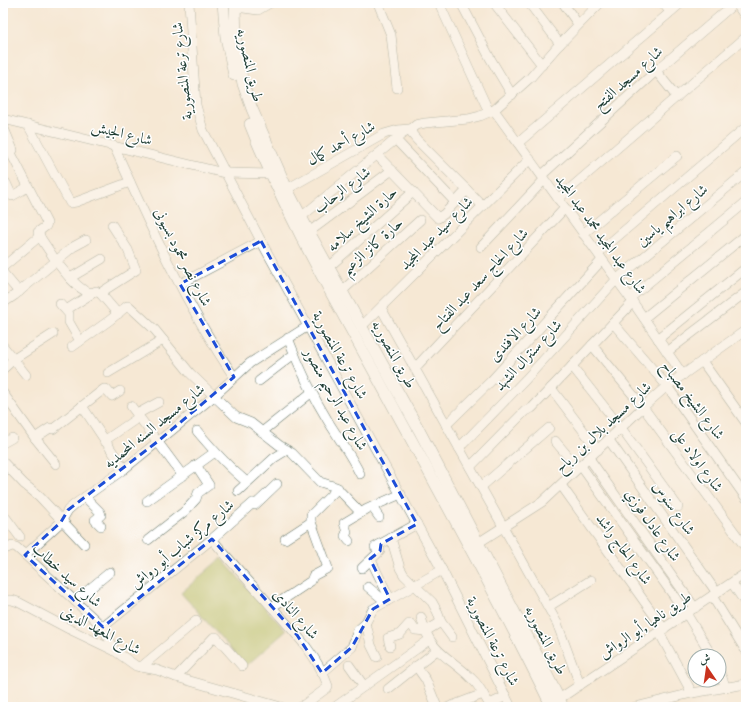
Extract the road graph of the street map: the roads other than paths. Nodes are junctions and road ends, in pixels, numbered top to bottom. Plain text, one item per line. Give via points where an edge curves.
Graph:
1 (189, 3) edge
2 (223, 3) edge
3 (270, 3) edge
4 (378, 3) edge
5 (439, 3) edge
6 (461, 3) edge
7 (494, 3) edge
8 (529, 3) edge
9 (564, 3) edge
10 (600, 3) edge
11 (663, 3) edge
12 (681, 3) edge
13 (736, 3) edge
14 (236, 5) edge
15 (670, 12) junction
16 (746, 18) edge
17 (578, 24) junction
18 (746, 37) edge
19 (560, 44) junction
20 (542, 65) junction
21 (656, 71) junction
22 (397, 88) dead end
23 (512, 95) junction
24 (677, 97) junction
25 (492, 111) junction
26 (3, 119) edge
27 (28, 125) junction
28 (3, 126) edge
29 (746, 127) edge
30 (411, 129) junction
31 (396, 140) junction
32 (518, 143) junction
33 (114, 146) junction
34 (377, 155) junction
35 (677, 156) dead end
36 (530, 159) junction
37 (392, 170) junction
38 (746, 172) edge
39 (224, 173) junction
40 (266, 174) junction
41 (543, 177) junction
42 (130, 182) junction
43 (6, 183) dead end
44 (28, 187) junction
45 (287, 189) junction
46 (467, 190) junction
47 (413, 192) junction
48 (558, 199) junction
49 (455, 202) junction
50 (746, 202) edge
51 (483, 206) junction
52 (565, 208) junction
53 (301, 217) junction
54 (420, 220) dead end
55 (112, 224) dead end
56 (309, 232) junction
57 (584, 234) junction
58 (746, 235) edge
59 (40, 236) junction
60 (86, 240) dead end
61 (261, 241) junction
62 (481, 247) dead end
63 (600, 256) junction
64 (102, 259) dead end
65 (56, 261) junction
66 (3, 267) edge
67 (329, 267) junction
68 (746, 268) edge
69 (3, 272) edge
70 (70, 278) junction
71 (616, 280) junction
72 (180, 284) junction
73 (19, 292) junction
74 (98, 292) junction
75 (342, 292) junction
76 (746, 292) edge
77 (631, 300) junction
78 (3, 303) edge
79 (381, 308) junction
80 (118, 314) junction
81 (644, 318) junction
82 (613, 323) junction
83 (308, 326) junction
84 (362, 327) junction
85 (746, 330) edge
86 (53, 334) dead end
87 (288, 338) junction
88 (658, 339) junction
89 (163, 340) junction
90 (80, 341) junction
91 (592, 345) junction
92 (3, 346) edge
93 (72, 347) dead end
94 (667, 352) junction
95 (294, 354) junction
96 (14, 359) junction
97 (702, 361) junction
98 (572, 366) junction
99 (415, 368) junction
100 (3, 369) edge
101 (108, 373) dead end
102 (26, 375) dead end
103 (683, 375) junction
104 (234, 377) junction
105 (259, 381) dead end
106 (667, 386) junction
107 (551, 388) junction
108 (120, 391) dead end
109 (312, 392) junction
110 (3, 393) edge
111 (214, 396) junction
112 (159, 402) dead end
113 (82, 406) junction
114 (643, 407) junction
115 (136, 413) junction
116 (746, 423) edge
117 (446, 425) junction
118 (549, 428) dead end
119 (621, 428) junction
120 (197, 431) dead end
121 (262, 432) junction
122 (414, 433) junction
123 (12, 438) dead end
124 (35, 438) junction
125 (608, 440) junction
126 (104, 441) junction
127 (555, 441) dead end
128 (157, 442) junction
129 (3, 443) edge
130 (459, 448) junction
131 (287, 450) junction
132 (598, 450) junction
133 (215, 452) junction
134 (589, 458) junction
135 (3, 462) edge
136 (56, 464) dead end
137 (196, 466) junction
138 (470, 467) junction
139 (580, 467) junction
140 (124, 469) junction
141 (360, 474) dead end
142 (183, 476) junction
143 (247, 482) junction
144 (277, 484) dead end
145 (561, 485) junction
146 (481, 487) junction
147 (338, 488) junction
148 (238, 491) dead end
149 (400, 494) junction
150 (85, 497) junction
151 (746, 498) edge
152 (147, 501) dead end
153 (372, 507) junction
154 (678, 508) dead end
155 (361, 513) junction
156 (3, 516) edge
157 (379, 517) dead end
158 (62, 520) junction
159 (311, 522) junction
160 (417, 524) junction
161 (101, 526) dead end
162 (503, 527) junction
163 (20, 537) dead end
164 (391, 538) junction
165 (148, 540) dead end
166 (212, 540) junction
167 (284, 540) dead end
168 (349, 541) dead end
169 (478, 543) junction
170 (84, 544) dead end
171 (5, 548) edge
172 (746, 548) edge
173 (25, 556) junction
174 (371, 560) junction
175 (362, 568) dead end
176 (442, 570) junction
177 (110, 572) dead end
178 (746, 573) edge
179 (591, 580) dead end
180 (732, 583) junction
181 (415, 586) junction
182 (368, 587) dead end
183 (715, 594) junction
184 (3, 600) edge
185 (75, 601) junction
186 (388, 601) junction
187 (746, 604) edge
188 (548, 606) junction
189 (272, 608) junction
190 (695, 608) junction
191 (686, 614) junction
192 (421, 617) dead end
193 (196, 620) dead end
194 (441, 622) junction
195 (365, 624) junction
196 (103, 627) junction
197 (662, 630) junction
198 (425, 632) junction
199 (452, 638) dead end
200 (429, 640) junction
201 (390, 646) dead end
202 (707, 648) edge
203 (436, 650) junction
204 (115, 651) junction
205 (746, 651) edge
206 (377, 657) dead end
207 (349, 665) dead end
208 (141, 666) junction
209 (242, 666) dead end
210 (416, 666) junction
211 (322, 673) junction
212 (176, 677) junction
213 (746, 684) edge
214 (580, 685) junction
215 (364, 686) junction
216 (726, 688) edge
217 (727, 688) edge
218 (388, 689) dead end
219 (484, 694) junction
220 (692, 694) junction
221 (506, 696) junction
222 (555, 705) edge
223 (281, 707) edge
224 (301, 707) edge
225 (335, 707) edge
226 (437, 707) edge
227 (449, 707) edge
228 (511, 707) edge
229 (635, 707) edge

1 - 39 street, شارع ترعة المنصورية via 198,115 202,130
2 - 40 main road, طريق المنصوريه via 226,37 234,74
3 - 14 street via 258,10
4 - 22 street via 392,35
5 - 25 street, شارع عبد المجيد محمد عبد المجيد
6 - 23 street
7 - 20 street
8 - 19 street
9 - 17 street
10 - 17 street
11 - 15 street
12 - 15 street
13 - 16 street
13 - 21 street, شارع مسجد الفتح
14 - 45 main road, طريق المنصوريه via 236,47 243,84
15 - 32 street
17 - 19 street
18 - 24 street
19 - 20 street
20 - 23 street
21 - 24 street
21 - 41 street, شارع مسجد الفتح
23 - 25 street
24 - 48 street
25 - 30 street via 468,119 416,125
25 - 32 street, شارع عبد المجيد محمد عبد المجيد
26 - 27 street, شارع الجيش
27 - 33 street, شارع الجيش
27 - 42 street via 70,203
28 - 44 street via 13,150 12,155
29 - 63 street, شارع الافندى
30 - 31 street
30 - 45 street, شارع أحمد كمال via 384,134
30 - 46 street via 417,140
31 - 34 street
31 - 49 street
32 - 36 street, شارع عبد المجيد محمد عبد المجيد
33 - 39 street, شارع الجيش
33 - 42 street, شارع نصر محمود بسيونى
34 - 37 street
34 - 53 street
35 - 57 street
36 - 41 street, شارع عبد المجيد محمد عبد المجيد
36 - 51 street, شارع سيد عبد المجيد
37 - 47 street
37 - 56 street, شارع الرحاب
38 - 71 street, شارع ابراهيم ياسين
39 - 40 street, شارع الجيش
39 - 61 street, شارع ترعة المنصورية
40 - 122 main road, طريق المنصوريه
41 - 48 street, شارع عبد المجيد محمد عبد المجيد
41 - 62 street, شارع مسجد الفتح
42 - 72 street, شارع نصر محمود بسيونى
43 - 44 street via 12,196
44 - 59 street via 46,224 38,232
45 - 53 main road, طريق المنصوريه
46 - 49 street
46 - 51 street
47 - 49 street via 438,218
47 - 67 street, حارة الشيخ سلامه
48 - 52 street, شارع عبد المجيد محمد عبد المجيد
50 - 77 street
51 - 79 street, شارع سيد عبد المجيد
52 - 57 street, شارع عبد المجيد محمد عبد المجيد
52 - 99 street, شارع الحاج سعد عبد الفتاح
53 - 56 main road, طريق المنصوريه
54 - 75 street, حارة كانز الزعيم
55 - 74 street via 128,250 136,270
56 - 67 main road, طريق المنصوريه
57 - 63 street, شارع عبد المجيد محمد عبد المجيد
58 - 81 street
59 - 65 street
59 - 66 street
60 - 65 street
61 - 72 street
61 - 83 street, شارع ترعة المنصورية
63 - 71 street, شارع عبد المجيد محمد عبد المجيد
63 - 117 street, شارع الافندى via 491,381
64 - 70 street
65 - 70 street
65 - 73 street
67 - 75 main road, طريق المنصوريه
68 - 88 street
69 - 73 street
70 - 74 street via 88,292
71 - 77 street, شارع عبد المجيد محمد عبد المجيد
71 - 130 street, شارع سنترال الشهد
72 - 104 street, شارع نصر محمود بسيونى
73 - 78 street
74 - 80 street
74 - 90 street via 63,307 69,314 69,322
75 - 84 main road, طريق المنصوريه
76 - 94 street
77 - 81 street, شارع عبد المجيد محمد عبد المجيد
77 - 82 street
79 - 84 street, شارع سيد عبد المجيد
79 - 99 street
80 - 89 street via 127,306 130,307
80 - 90 street
81 - 88 street, شارع عبد المجيد محمد عبد المجيد
82 - 91 street
82 - 106 street, شارع الشيخ مصباح
83 - 87 street, شارع مسجد السنه المحمديه
83 - 149 street, شارع ترعة المنصورية
84 - 122 main road, طريق المنصوريه
85 - 97 street, شارع مسجد بلال بن رباح
86 - 96 street
87 - 95 street, شارع عبد الرحيم منصور
87 - 104 street, شارع مسجد السنه المحمديه via 258,357
88 - 94 street, شارع عبد المجيد محمد عبد المجيد
89 - 101 street
89 - 111 street via 190,373
90 - 93 street
91 - 98 street
91 - 114 street, شارع اولاد على
92 - 96 street
94 - 103 street, شارع عبد المجيد محمد عبد المجيد
95 - 105 street
95 - 109 street, شارع عبد الرحيم منصور
96 - 100 street
96 - 102 street
97 - 103 street, شارع مسجد بلال بن رباح
97 - 116 street
98 - 107 street
98 - 119 street
99 - 117 street
103 - 106 street, شارع مسجد بلال بن رباح
104 - 111 street, شارع مسجد السنه المحمديه
106 - 114 street, شارع مسجد بلال بن رباح
106 - 151 street, شارع الشيخ مصباح
107 - 132 street
107 - 138 street via 532,408 524,411
108 - 113 street via 112,396 104,389
109 - 121 street
109 - 141 street, شارع عبد الرحيم منصور
110 - 124 street
111 - 121 street via 236,417
111 - 128 street, شارع مسجد السنه المحمديه
112 - 115 street
113 - 124 street via 53,429 50,428
113 - 126 street
114 - 119 street, شارع مسجد بلال بن رباح
114 - 172 street, شارع اولاد على
115 - 126 street
115 - 128 street
117 - 130 street
118 - 146 street
119 - 125 street, شارع مسجد بلال بن رباح
119 - 154 street
120 - 133 street
121 - 131 street
122 - 169 main road, طريق المنصوريه
122 - 222 main road, طريق المنصوريه
123 - 129 street
124 - 136 street
125 - 132 street, شارع مسجد بلال بن رباح
125 - 183 street, شارع سنوس
126 - 140 street
127 - 139 street
128 - 140 street, شارع مسجد السنه المحمديه
128 - 142 street
130 - 138 street
131 - 143 street
131 - 147 street via 320,482
132 - 134 street, شارع مسجد بلال بن رباح
133 - 137 street
133 - 143 street
134 - 139 street, شارع مسجد بلال بن رباح
134 - 190 street, شارع عادل فوزي
135 - 158 street
137 - 142 street
137 - 165 street via 209,485 198,493 196,499 184,511
138 - 146 street
139 - 145 street, شارع مسجد بلال بن رباح
139 - 191 street
140 - 150 street, شارع مسجد السنه المحمديه
142 - 152 street
143 - 148 street
144 - 166 street, شارع مركز شباب أبو رواش
145 - 162 street, شارع مسجد بلال بن رباح via 542,502
145 - 197 street, شارع الحاج راشد
146 - 162 street
147 - 155 street
147 - 159 street via 311,515
149 - 153 street
149 - 160 street, شارع ترعة المنصورية
150 - 158 street, شارع مسجد السنه المحمديه via 68,510
150 - 161 street via 100,512 95,520
153 - 155 street
153 - 157 street
155 - 168 street via 343,523 347,532 345,536
156 - 163 street
158 - 170 street
158 - 173 street, شارع مسجد السنه المحمديه
159 - 167 street
159 - 189 street via 328,568 313,576 310,581
160 - 164 street
160 - 176 street, شارع ترعة المنصورية
162 - 169 street, شارع مسجد بلال بن رباح
162 - 188 street
164 - 174 street via 377,546 380,550
164 - 181 street via 400,568
166 - 189 street, شارع النادى
166 - 196 street, شارع مركز شباب أبو رواش
169 - 222 main road, طريق المنصوريه via 537,655
171 - 173 street, شارع سيد خطاب via 16,547
173 - 185 street, شارع سيد خطاب
174 - 175 street
174 - 186 street
176 - 181 street
176 - 221 street, شارع ترعة المنصورية
177 - 185 street
178 - 180 street, طريق ناهيا ,أبو الرواش
179 - 188 street
180 - 183 street, طريق ناهيا ,أبو الرواش
180 - 187 street
181 - 186 street
181 - 194 street via 432,602
182 - 186 street
183 - 190 street, طريق ناهيا ,أبو الرواش
183 - 205 street, شارع سنوس
184 - 204 street, شارع المعهد الدينى via 18,602
185 - 196 street, شارع سيد خطاب
186 - 195 street via 373,609
188 - 214 street via 561,631
189 - 211 street, شارع النادى via 297,635
190 - 191 street, طريق ناهيا ,أبو الرواش
191 - 197 street, طريق ناهيا ,أبو الرواش
191 - 202 street
192 - 198 street
193 - 208 street
194 - 198 street
194 - 199 street
195 - 206 street
195 - 211 street via 358,630 352,647
196 - 204 street, شارع سيد خطاب
197 - 214 street, طريق ناهيا ,أبو الرواش
197 - 220 street, شارع الحاج راشد
198 - 200 street
198 - 201 street via 415,630 410,624 388,638
200 - 203 street
200 - 215 street
203 - 210 street
203 - 219 street via 474,680
204 - 208 street, شارع المعهد الدينى via 132,664
207 - 215 street
208 - 212 street, شارع المعهد الدينى
209 - 212 street via 214,636
210 - 218 street
210 - 226 street via 426,680
211 - 224 street, شارع النادى via 327,688
212 - 223 street, شارع المعهد الدينى
213 - 217 street
214 - 222 street, طريق ناهيا ,أبو الرواش
215 - 225 street
216 - 220 street
219 - 221 street via 490,703
219 - 227 street
220 - 229 street
221 - 228 street, شارع ترعة المنصورية

